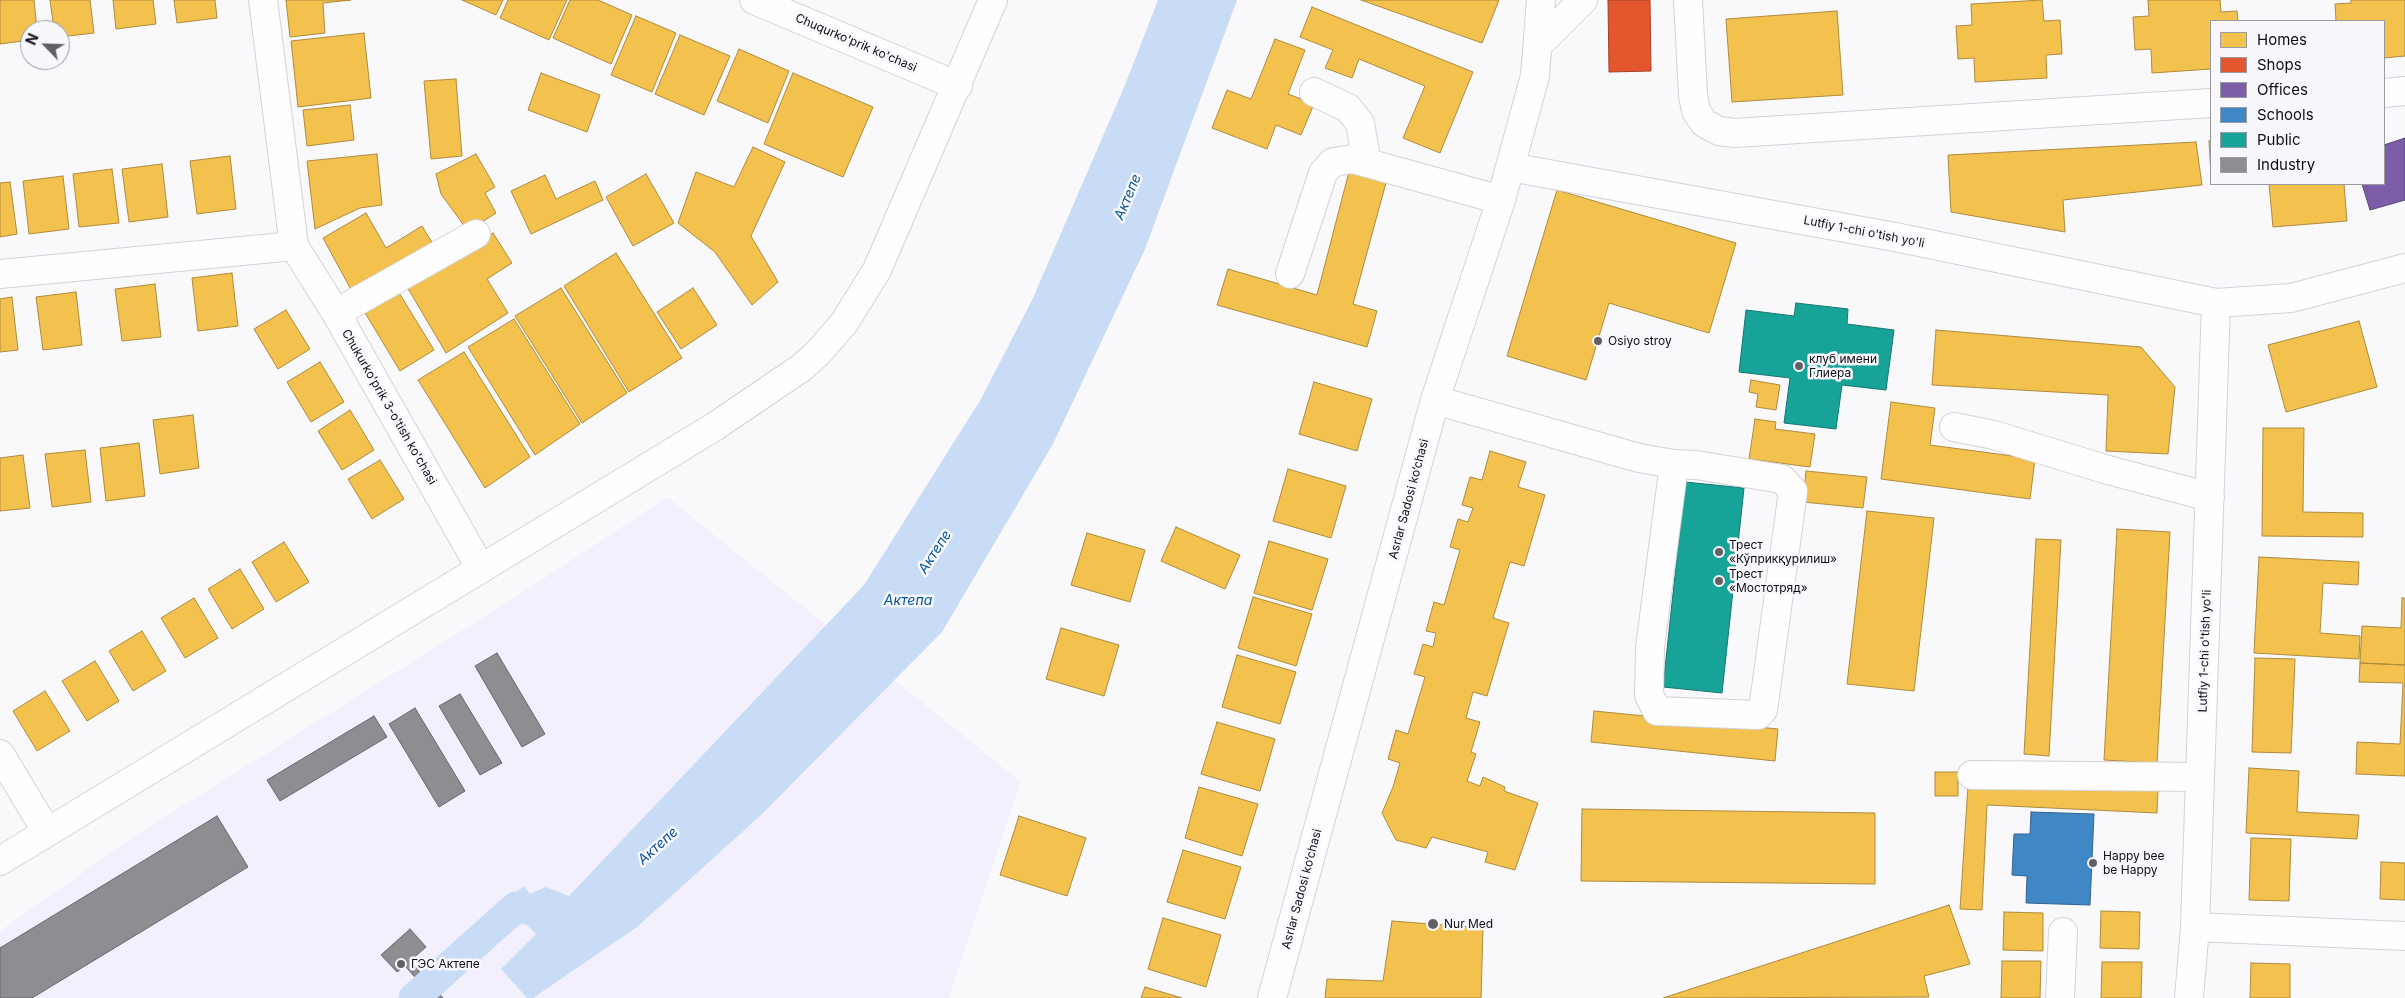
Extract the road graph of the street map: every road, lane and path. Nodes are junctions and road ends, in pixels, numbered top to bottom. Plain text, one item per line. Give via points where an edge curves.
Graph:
1 (263, 0) edge
2 (754, 0) edge
3 (993, 0) edge
4 (1541, 0) edge
5 (1583, 0) edge
6 (1688, 0) edge
7 (1538, 45) junction
8 (958, 86) junction
9 (2405, 91) edge
10 (1314, 92) dead end
11 (2385, 92) edge
12 (2210, 103) edge
13 (1366, 163) junction
14 (1510, 167) junction
15 (1501, 200) junction
16 (476, 234) dead end
17 (294, 246) junction
18 (2405, 268) edge
19 (0, 274) edge
20 (1290, 274) dead end
21 (2216, 303) junction
22 (336, 313) junction
23 (1436, 400) junction
24 (1954, 427) dead end
25 (1674, 464) junction
26 (2210, 497) junction
27 (481, 569) junction
28 (0, 754) edge
29 (1972, 775) dead end
30 (2200, 778) junction
31 (46, 832) junction
32 (0, 861) edge
33 (2196, 927) junction
34 (2064, 932) dead end
35 (2405, 936) edge
36 (1272, 998) edge
37 (2060, 998) edge
38 (2189, 998) edge

1 - 17 street, Chukurko'prik 3-o'tish ko'chasi
2 - 8 street, Chuqurko'prik ko'chasi
3 - 8 street
4 - 7 street, Asrlar Sadosi ko‘chasi
5 - 7 street
6 - 12 street via 1696,111 1704,123 1719,130 1735,133
7 - 14 street, Asrlar Sadosi ko‘chasi via 1535,76
8 - 27 street via 877,270 857,306 818,353 777,386 722,422
9 - 11 street
10 - 13 street via 1348,108 1360,123
13 - 15 street
13 - 20 street via 1353,159 1333,162 1323,173
14 - 15 street, Asrlar Sadosi ko‘chasi
14 - 21 street, Lutfiy 1-chi o'tish yo'li via 1885,235
15 - 23 street, Asrlar Sadosi ko‘chasi
16 - 22 street
17 - 19 street
17 - 22 street, Chukurko'prik 3-o'tish ko'chasi
18 - 21 street, Lutfiy 1-chi o'tish yo'li via 2291,298
21 - 26 street, Lutfiy 1-chi o'tish yo'li
22 - 27 street, Chukurko'prik 3-o'tish ko'chasi
23 - 25 street via 1638,458
23 - 36 street, Asrlar Sadosi ko‘chasi
24 - 26 street via 1994,435
25 - 25 street via 1650,647 1649,695 1656,710 1758,715 1763,710 1793,491 1782,480
26 - 30 street, Lutfiy 1-chi o'tish yo'li
27 - 31 street
28 - 31 street
29 - 30 street
30 - 33 street, Lutfiy 1-chi o'tish yo'li
31 - 32 street
33 - 35 street
33 - 38 street, Lutfiy 1-chi o'tish yo'li
34 - 37 street

